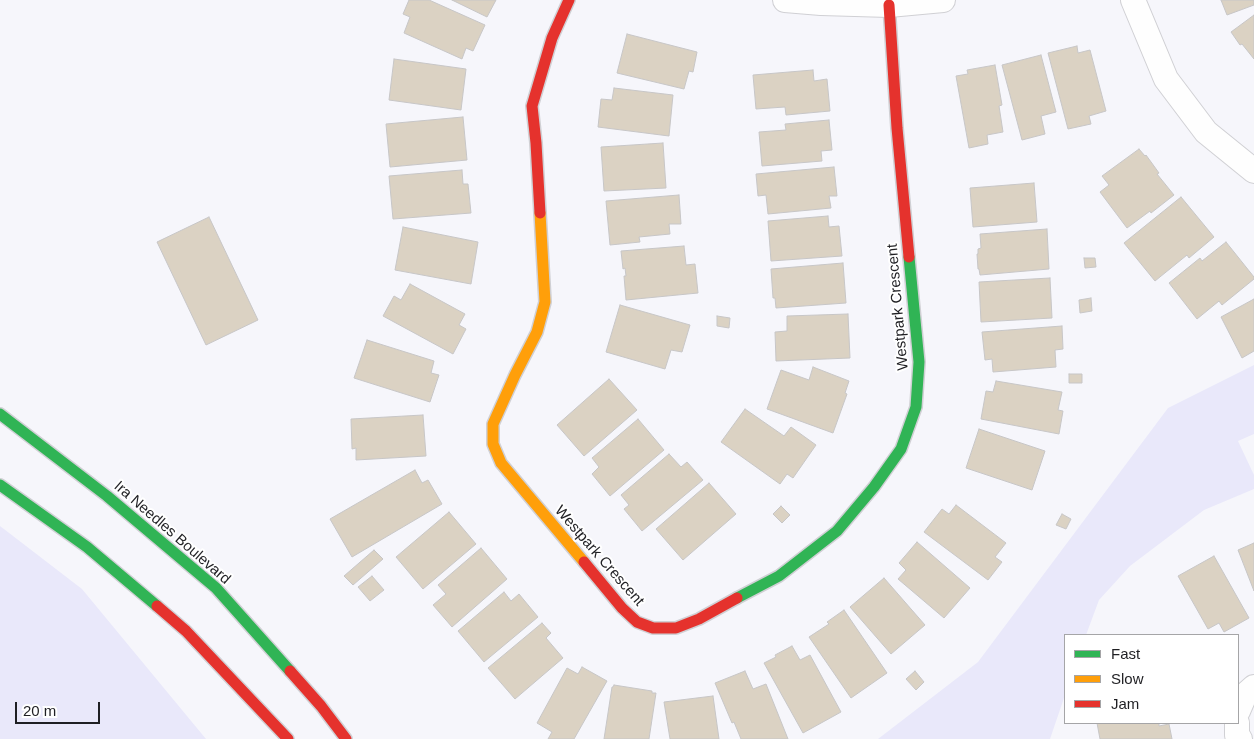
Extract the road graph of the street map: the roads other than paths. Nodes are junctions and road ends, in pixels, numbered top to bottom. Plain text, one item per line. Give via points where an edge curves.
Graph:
1 (569, 0) edge
2 (785, 0) edge
3 (944, 0) edge
4 (1133, 0) edge
5 (889, 5) junction
6 (1254, 171) edge
7 (0, 414) edge
8 (0, 486) edge
9 (1254, 687) edge
10 (1239, 708) edge
11 (1237, 724) edge
12 (288, 739) edge
13 (346, 739) edge
14 (1240, 739) edge

1 - 5 street, Westpark Crescent via 552,38 532,106 545,302 537,332 493,424 493,444 501,463 622,608 637,622 653,628 676,628 699,619 779,576 837,531 901,449 916,407 919,362
2 - 5 street
3 - 5 street
4 - 6 street via 1166,79 1206,132
7 - 13 street, Ira Needles Boulevard via 107,496 216,588 321,706
8 - 12 street via 87,547 186,631
9 - 10 street via 1245,695
11 - 14 street

